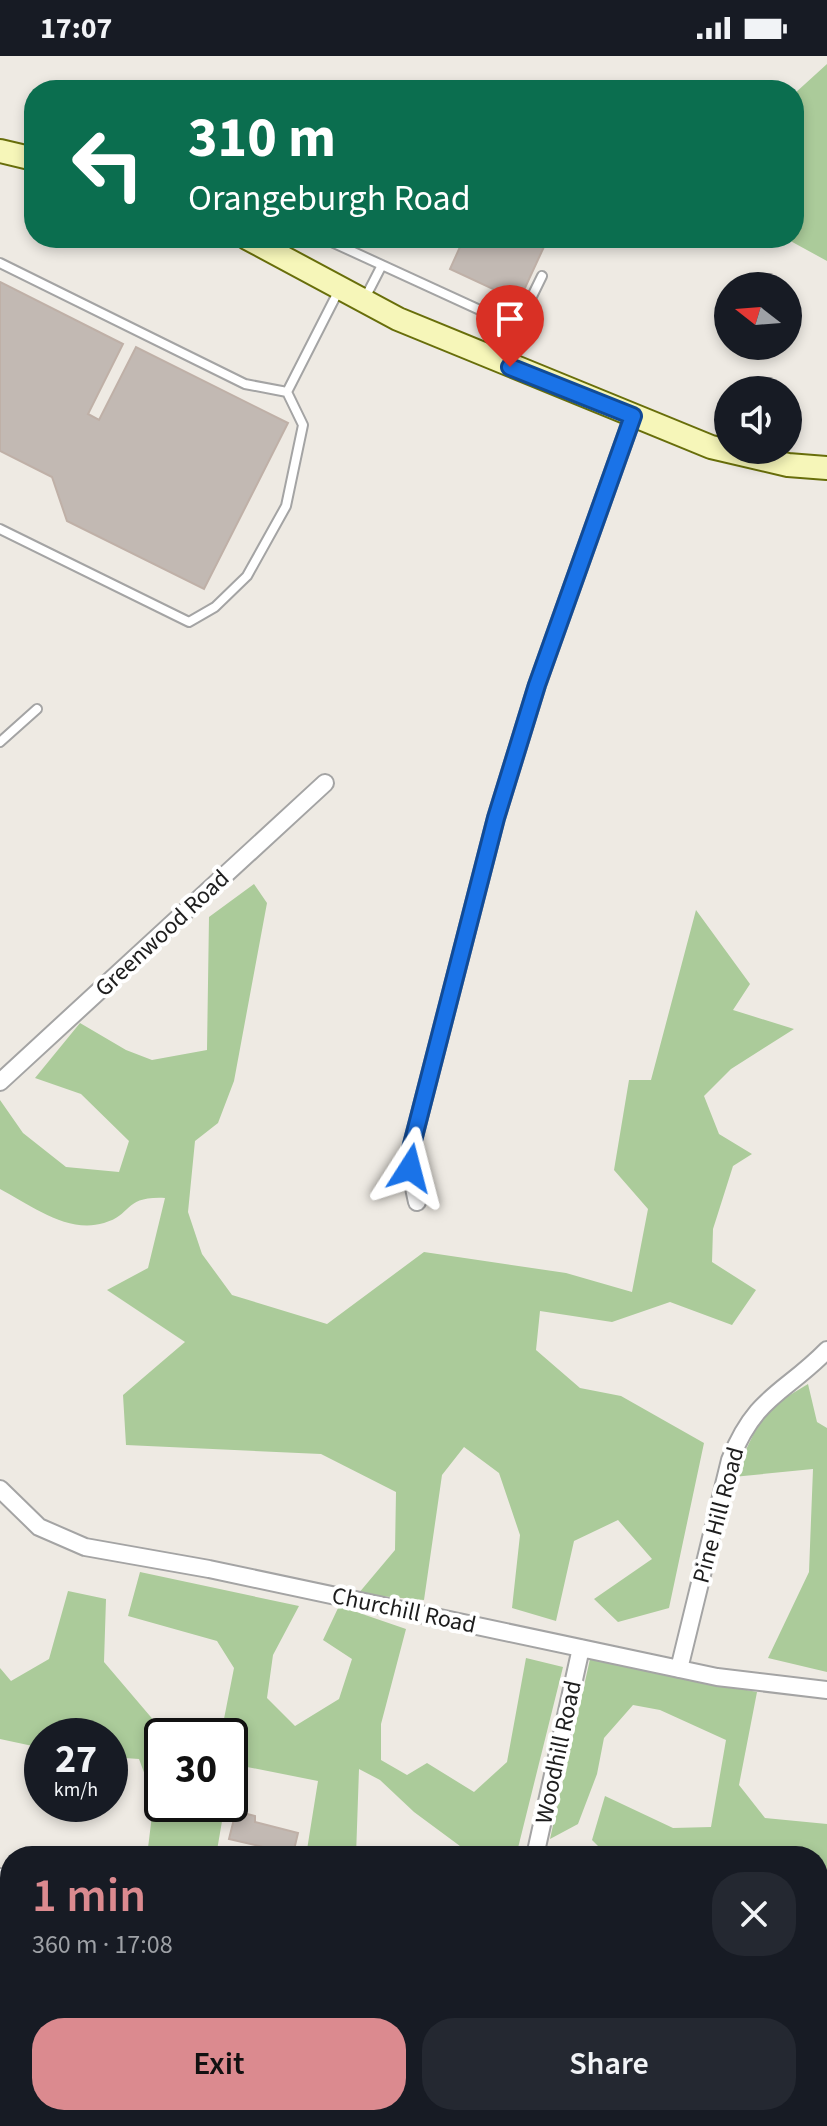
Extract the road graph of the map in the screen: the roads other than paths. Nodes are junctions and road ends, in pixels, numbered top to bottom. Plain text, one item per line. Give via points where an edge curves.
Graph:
1 (0, 151) edge
2 (24, 157) edge
3 (265, 248) edge
4 (345, 248) edge
5 (0, 263) edge
6 (382, 265) junction
7 (542, 276) dead end
8 (339, 289) junction
9 (363, 301) junction
10 (517, 327) junction
11 (506, 365) junction
12 (287, 392) junction
13 (633, 416) junction
14 (827, 468) edge
15 (0, 529) edge
16 (37, 709) dead end
17 (0, 742) edge
18 (325, 783) dead end
19 (0, 1082) edge
20 (417, 1202) dead end
21 (827, 1350) edge
22 (0, 1489) edge
23 (581, 1648) junction
24 (679, 1669) junction
25 (827, 1690) edge
26 (537, 1846) edge

1 - 2 main road
3 - 8 main road
4 - 6 lane
5 - 12 lane via 245,384
6 - 9 lane
6 - 10 lane
7 - 10 lane
8 - 9 main road
8 - 12 lane
9 - 11 main road
10 - 11 lane
11 - 13 main road
12 - 15 lane via 303,425 286,506 247,576 215,607 189,622
13 - 14 main road via 749,458
13 - 20 street via 537,685 481,868 408,1160
16 - 17 lane
18 - 19 street, Greenwood Road
21 - 24 street, Pine Hill Road via 768,1397 739,1438
22 - 23 street, Churchill Road via 39,1527 85,1547
23 - 24 street, Churchill Road
23 - 26 street, Woodhill Road
24 - 25 street, Churchill Road

